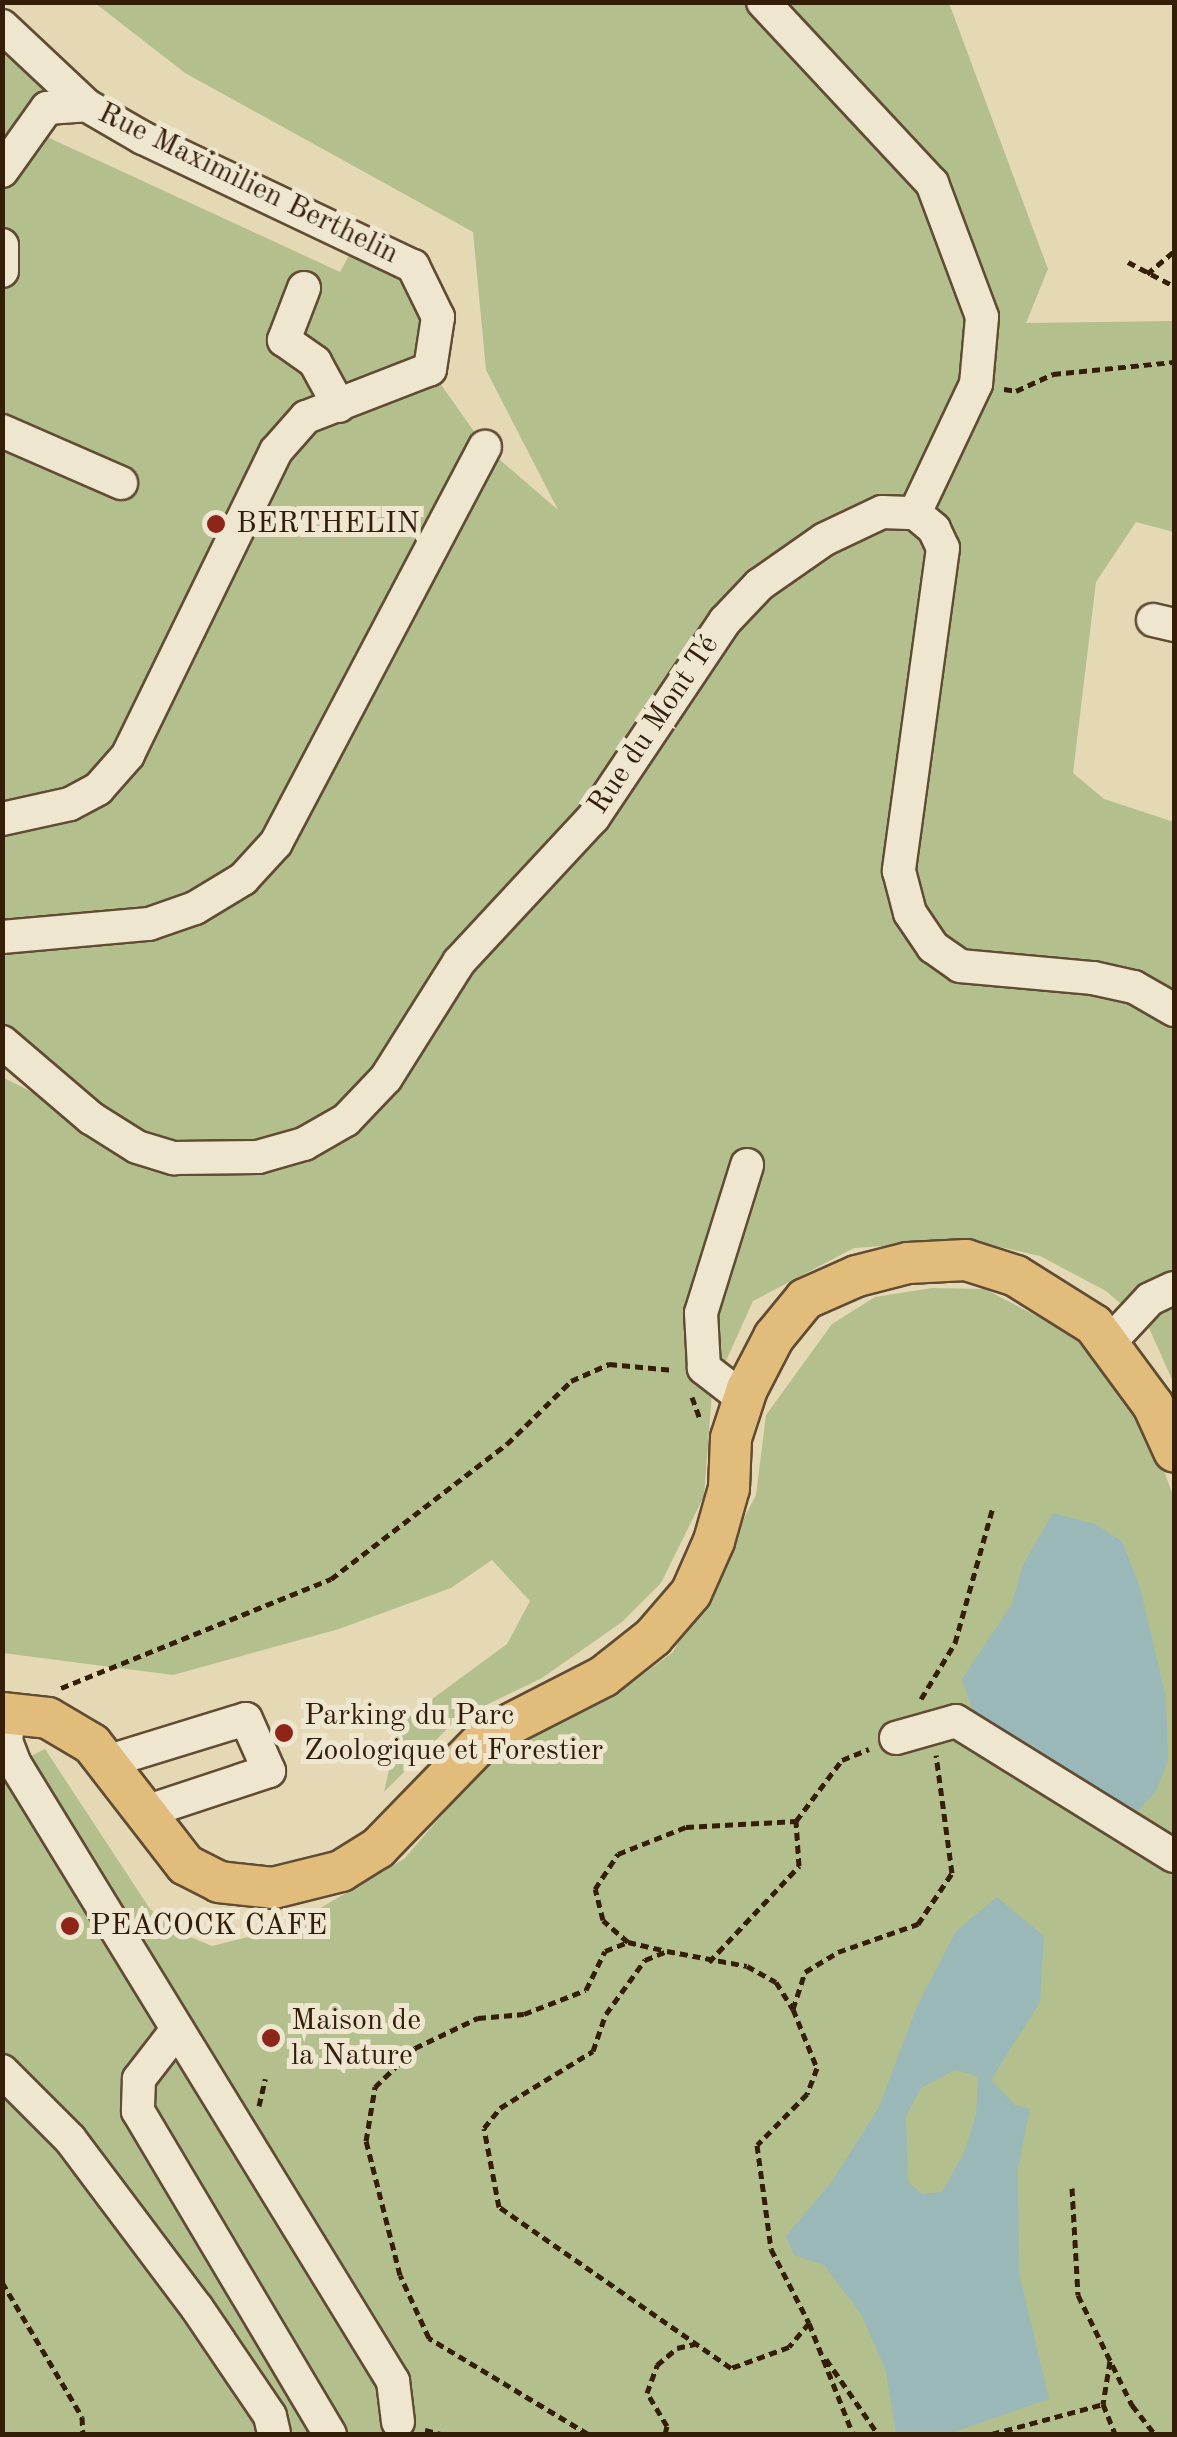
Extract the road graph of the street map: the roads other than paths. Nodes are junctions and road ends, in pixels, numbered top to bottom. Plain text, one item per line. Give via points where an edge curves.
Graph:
1 (763, 2) edge
2 (2, 26) edge
3 (86, 104) junction
4 (2, 172) edge
5 (2, 245) edge
6 (2, 271) edge
7 (304, 288) dead end
8 (339, 406) junction
9 (2, 430) edge
10 (485, 446) dead end
11 (122, 484) dead end
12 (916, 513) junction
13 (2, 797) edge
14 (70, 804) junction
15 (2, 819) edge
16 (2, 937) edge
17 (1174, 1010) edge
18 (2, 1042) edge
19 (748, 1165) dead end
20 (1174, 1288) edge
21 (1109, 1343) junction
22 (744, 1399) junction
23 (1174, 1450) edge
24 (6, 1713) edge
25 (896, 1738) road end
26 (106, 1762) junction
27 (145, 1812) junction
28 (1174, 1856) edge
29 (176, 2030) junction
30 (2, 2071) edge
31 (398, 2422) dead end
32 (274, 2434) edge
33 (330, 2434) edge

1 - 12 street via 932,182 982,317 976,384
2 - 3 street
3 - 4 street, Rue Maximilien Berthelin via 47,108
3 - 8 street, Rue Maximilien Berthelin via 143,138 413,266 438,317 430,368
5 - 6 street
7 - 8 street via 284,340 315,362
8 - 14 street, Rue Maximilien Berthelin via 306,416 276,451 128,755 98,789
9 - 11 street
10 - 16 street via 276,842 242,880 195,908 149,924
12 - 17 street via 943,548 898,871 910,913 933,947 960,966 1093,978 1134,988
12 - 18 street, Rue du Mont Té via 882,512 825,539 724,621 593,818 459,962 386,1078 346,1120 304,1144 258,1157 174,1158 137,1147 91,1118
13 - 14 street
14 - 15 street, Rue Maximilien Berthelin
19 - 22 street via 700,1313 704,1368
20 - 21 street via 1150,1298
21 - 22 main road via 1094,1325 1016,1276 966,1260 908,1263 805,1299 774,1337
21 - 23 main road via 1154,1405
22 - 27 main road via 731,1438 729,1488 691,1593 653,1637 604,1676 486,1736 378,1848 342,1871 273,1888 218,1882 186,1865
24 - 26 main road via 48,1718 92,1744
24 - 29 street via 15,1764
25 - 28 street via 956,1721
26 - 27 main road
26 - 27 street via 246,1718 269,1771
29 - 31 street via 392,2381
29 - 33 street via 138,2078 138,2112
30 - 32 street via 70,2139 197,2308 270,2416

